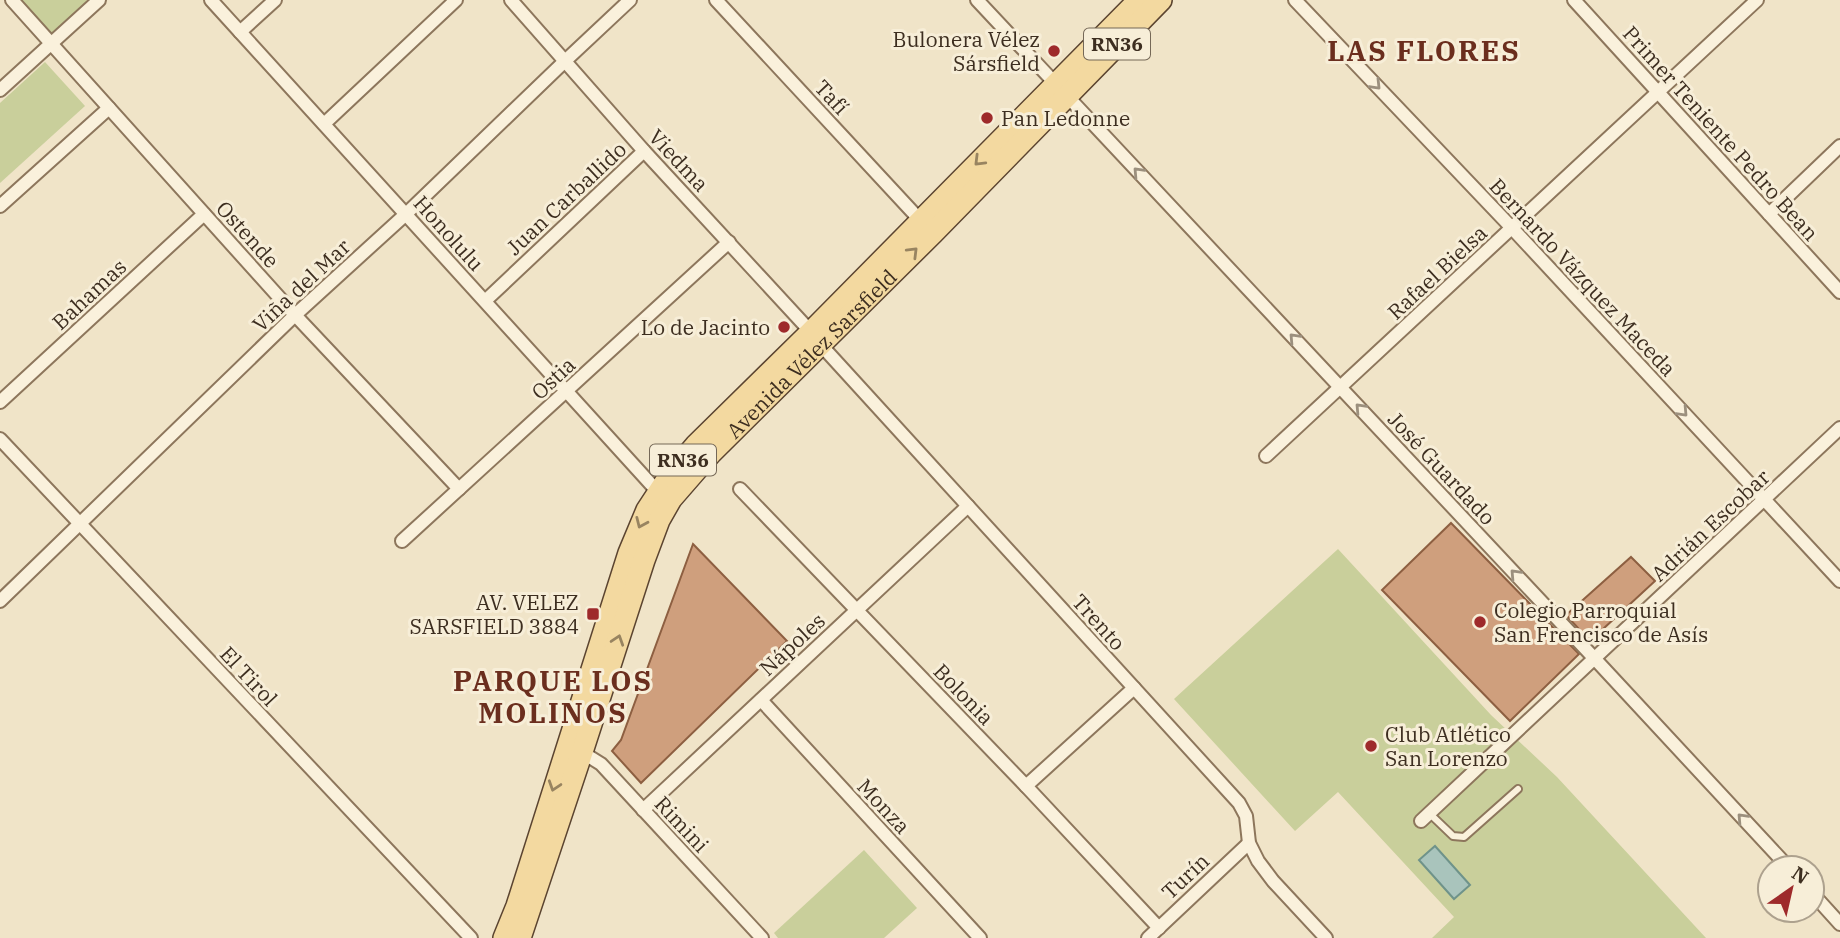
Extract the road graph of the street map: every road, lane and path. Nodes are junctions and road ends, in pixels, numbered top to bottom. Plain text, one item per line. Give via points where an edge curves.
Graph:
1 (12, 0) edge
2 (99, 0) edge
3 (211, 0) edge
4 (275, 0) edge
5 (456, 0) edge
6 (511, 0) edge
7 (630, 0) edge
8 (716, 0) edge
9 (978, 0) edge
10 (1139, 0) edge
11 (1161, 0) edge
12 (1295, 0) edge
13 (1574, 0) edge
14 (1756, 0) edge
15 (240, 32) junction
16 (51, 43) junction
17 (565, 61) junction
18 (1061, 89) junction
19 (0, 90) edge
20 (1658, 92) junction
21 (109, 108) junction
22 (324, 124) junction
23 (1840, 146) edge
24 (644, 151) junction
25 (0, 206) edge
26 (204, 214) junction
27 (406, 214) junction
28 (1769, 214) junction
29 (920, 220) junction
30 (1512, 228) junction
31 (729, 242) junction
32 (1840, 292) edge
33 (485, 301) junction
34 (295, 315) junction
35 (816, 338) junction
36 (1341, 387) junction
37 (567, 391) junction
38 (0, 402) edge
39 (1840, 428) edge
40 (0, 439) edge
41 (1266, 456) dead end
42 (459, 489) junction
43 (740, 489) dead end
44 (659, 492) junction
45 (1764, 500) junction
46 (968, 506) junction
47 (80, 525) junction
48 (402, 541) dead end
49 (1840, 581) edge
50 (0, 601) edge
51 (857, 610) junction
52 (1595, 659) junction
53 (1134, 688) junction
54 (761, 700) junction
55 (575, 748) junction
56 (1026, 786) junction
57 (1518, 789) dead end
58 (643, 810) junction
59 (1425, 817) joint
60 (1249, 843) junction
61 (1775, 854) edge
62 (1826, 908) edge
63 (1840, 924) edge
64 (1159, 928) junction
65 (471, 938) edge
66 (504, 938) edge
67 (520, 938) edge
68 (762, 938) edge
69 (980, 938) edge
70 (1148, 938) edge
71 (1326, 938) edge

1 - 16 street, Ostende
2 - 16 street
3 - 15 street, Honolulu
4 - 15 street
5 - 22 street
6 - 17 street, Viedma
7 - 17 street, Viña del Mar
8 - 29 street, Tafí
9 - 18 street, José Guardado
10 - 18 main road, Avenida Vélez Sarsfield / RN36
11 - 18 main road, Avenida Vélez Sarsfield / RN36
12 -> 30 street, Bernardo Vázquez Maceda
13 - 20 street, Primer Teniente Pedro Bean
14 - 20 street, Rafael Bielsa
15 - 22 street, Honolulu
16 - 19 street
16 - 21 street, Ostende
17 - 24 street, Viedma
17 - 27 street, Viña del Mar
18 -> 29 main road, Avenida Vélez Sarsfield / RN36
35 -> 18 main road, Avenida Vélez Sarsfield / RN36
36 -> 18 street, José Guardado
20 - 28 street, Primer Teniente Pedro Bean
20 - 30 street, Rafael Bielsa
21 - 25 street
21 - 26 street, Ostende
22 - 27 street, Honolulu
23 - 28 street
24 - 31 street, Viedma
24 - 33 street, Juan Carballido
26 - 34 street, Ostende
26 - 38 street, Bahamas
27 - 33 street, Honolulu
27 - 34 street, Viña del Mar
28 - 32 street, Primer Teniente Pedro Bean
29 - 35 main road, Avenida Vélez Sarsfield / RN36
30 - 36 street, Rafael Bielsa
30 -> 45 street, Bernardo Vázquez Maceda
31 - 35 street, Viedma
31 - 37 street, Ostia
33 - 37 street, Honolulu
34 - 42 street, Ostende
34 - 47 street, Viña del Mar
35 - 44 main road, Avenida Vélez Sarsfield / RN36 via 696,445
35 - 46 street, Trento
55 -> 35 main road, Avenida Vélez Sarsfield / RN36 via 659,520 671,499
36 - 41 street, Rafael Bielsa
52 -> 36 street, José Guardado
37 - 42 street, Ostia
37 - 44 street, Honolulu
39 - 45 street, Adrián Escobar
40 - 47 street, El Tirol
42 - 48 street, Ostia
43 - 51 street, Bolonia
44 -> 55 main road, Avenida Vélez Sarsfield / RN36 via 629,553
45 - 49 street, Bernardo Vázquez Maceda
45 - 52 street, Adrián Escobar
46 - 51 street, Nápoles
46 - 53 street, Trento
47 - 50 street, Viña del Mar
47 - 65 street, El Tirol
51 - 54 street, Nápoles
51 - 56 street, Bolonia
52 - 59 street, Adrián Escobar
61 -> 52 street, José Guardado
53 - 56 street
53 - 60 street, Trento via 1239,803 1246,816
54 - 58 street, Nápoles
54 - 69 street, Monza
55 - 58 street, Rimini via 601,764
55 -> 66 main road, Avenida Vélez Sarsfield / RN36
55 - 67 main road, Avenida Vélez Sarsfield / RN36
56 - 64 street, Bolonia
57 - 59 lane via 1464,837 1452,836
58 - 68 street, Rimini
60 - 64 street, Turín
60 - 71 street, Trento via 1273,881
62 - 63 street
64 - 70 street, Turín

